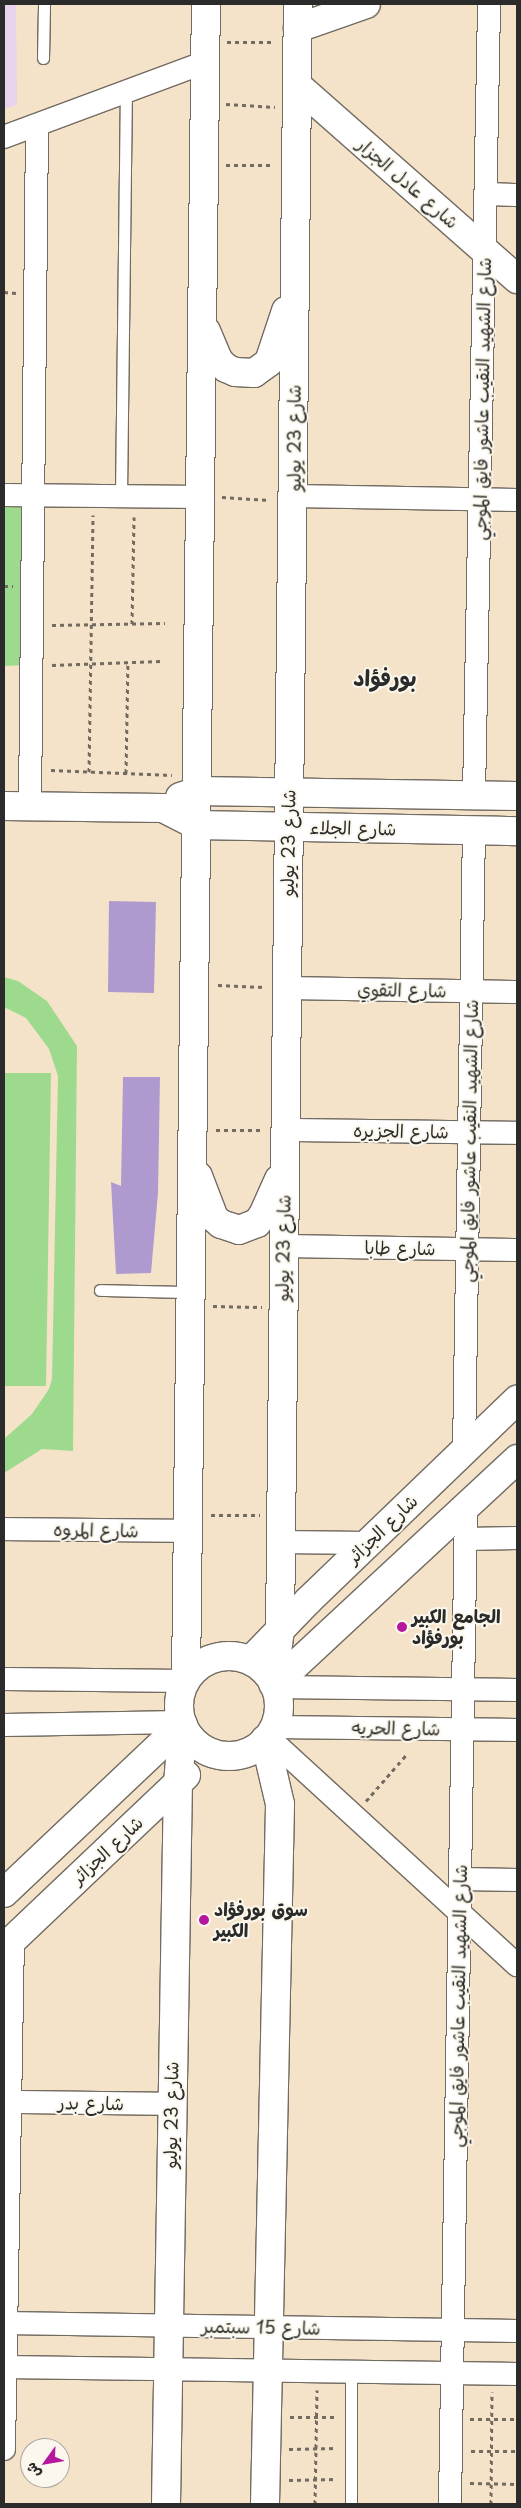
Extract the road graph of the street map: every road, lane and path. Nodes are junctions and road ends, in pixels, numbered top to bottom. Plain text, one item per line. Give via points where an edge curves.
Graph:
1 (44, 4) edge
2 (206, 4) edge
3 (366, 4) edge
4 (489, 4) edge
5 (298, 25) edge
6 (206, 52) junction
7 (43, 58) dead end
8 (126, 91) junction
9 (298, 97) junction
10 (205, 102) junction
11 (37, 125) junction
12 (4, 137) edge
13 (205, 165) junction
14 (296, 165) junction
15 (486, 194) junction
16 (517, 195) edge
17 (484, 251) junction
18 (517, 280) edge
19 (295, 282) junction
20 (204, 327) junction
21 (4, 495) edge
22 (33, 495) junction
23 (94, 496) junction
24 (128, 496) junction
25 (201, 497) junction
26 (294, 498) junction
27 (480, 499) junction
28 (517, 500) edge
29 (132, 624) junction
30 (165, 624) dead end
31 (91, 625) junction
32 (32, 626) junction
33 (160, 661) dead end
34 (128, 662) junction
35 (91, 664) junction
36 (31, 665) junction
37 (30, 769) junction
38 (89, 772) junction
39 (126, 773) junction
40 (197, 784) junction
41 (289, 793) junction
42 (474, 795) junction
43 (517, 796) edge
44 (17, 806) edge
45 (163, 808) junction
46 (197, 825) junction
47 (288, 827) junction
48 (474, 831) junction
49 (517, 831) edge
50 (195, 984) junction
51 (286, 988) junction
52 (472, 991) junction
53 (517, 992) edge
54 (284, 1130) junction
55 (469, 1132) junction
56 (517, 1133) edge
57 (192, 1142) junction
58 (284, 1170) junction
59 (283, 1246) junction
60 (467, 1249) junction
61 (517, 1250) edge
62 (100, 1290) dead end
63 (190, 1299) junction
64 (282, 1308) junction
65 (517, 1400) edge
66 (464, 1451) junction
67 (517, 1459) edge
68 (466, 1508) junction
69 (188, 1523) junction
70 (4, 1529) edge
71 (280, 1529) junction
72 (517, 1538) edge
73 (466, 1539) junction
74 (368, 1543) junction
75 (280, 1630) junction
76 (250, 1660) junction
77 (4, 1679) edge
78 (186, 1680) junction
79 (274, 1685) junction
80 (463, 1689) junction
81 (517, 1690) edge
82 (183, 1724) junction
83 (4, 1725) edge
84 (462, 1729) junction
85 (517, 1730) edge
86 (269, 1735) junction
87 (210, 1752) junction
88 (407, 1754) dead end
89 (178, 1783) junction
90 (353, 1816) junction
91 (14, 1874) edge
92 (460, 1879) junction
93 (517, 1880) edge
94 (4, 1893) edge
95 (459, 1913) junction
96 (8, 1943) edge
97 (517, 1966) edge
98 (10, 2102) junction
99 (171, 2104) junction
100 (5, 2323) edge
101 (168, 2326) junction
102 (269, 2327) junction
103 (453, 2330) junction
104 (517, 2331) edge
105 (4, 2367) edge
106 (168, 2369) junction
107 (268, 2371) junction
108 (317, 2372) junction
109 (351, 2372) junction
110 (452, 2373) junction
111 (493, 2374) junction
112 (517, 2374) edge
113 (316, 2416) junction
114 (266, 2417) junction
115 (351, 2417) junction
116 (451, 2418) junction
117 (492, 2419) junction
118 (517, 2419) edge
119 (316, 2448) junction
120 (4, 2449) edge
121 (266, 2449) junction
122 (351, 2449) junction
123 (450, 2450) junction
124 (492, 2451) junction
125 (517, 2452) edge
126 (351, 2479) junction
127 (316, 2480) junction
128 (492, 2483) junction
129 (517, 2484) edge
130 (265, 2492) edge
131 (450, 2493) edge
132 (166, 2504) edge
133 (315, 2504) edge
134 (351, 2504) edge
135 (492, 2504) edge

1 - 7 lane
2 - 6 main road
3 - 5 main road
4 - 15 street, شارع الشهيد النقيب عاشور فايق الموجي
5 - 6 path
5 - 9 main road, شارع 23 يوليو
6 - 8 street
6 - 10 main road
8 - 11 street
8 - 24 lane
9 - 10 path
9 - 14 main road, شارع 23 يوليو
9 - 17 main road, شارع عادل الجزار
10 - 13 main road
11 - 12 street
11 - 22 street
13 - 14 path
13 - 20 main road
14 - 19 main road, شارع 23 يوليو
15 - 16 street
15 - 17 street, شارع الشهيد النقيب عاشور فايق الموجي
17 - 18 main road, شارع عادل الجزار
17 - 27 street, شارع الشهيد النقيب عاشور فايق الموجي
19 - 20 main road via 274,353 254,373 234,372 226,368 219,361
19 - 26 main road, شارع 23 يوليو
20 - 25 main road
21 - 22 street
22 - 23 street
22 - 32 street
23 - 24 street
23 - 31 path
24 - 25 street
24 - 29 path
25 - 26 path
25 - 40 main road
26 - 27 street
26 - 41 main road, شارع 23 يوليو
27 - 28 street
27 - 42 street, شارع الشهيد النقيب عاشور فايق الموجي
29 - 30 path
29 - 31 path
31 - 32 path
31 - 35 path
32 - 36 street
33 - 34 path
34 - 35 path
34 - 39 path
35 - 36 path
35 - 38 path
36 - 37 street
37 - 38 path
37 - 44 street
38 - 39 path
39 - 40 path
40 - 41 main road, شارع الجلاء
40 - 45 main road, شارع الجلاء
40 - 46 main road
41 - 42 main road, شارع الجلاء
41 - 47 main road, شارع 23 يوليو
42 - 43 main road, شارع الجلاء
44 - 45 main road, شارع الجلاء
45 - 46 main road, شارع الجلاء
46 - 47 main road, شارع الجلاء
46 - 50 main road
47 - 48 main road, شارع الجلاء
47 - 51 main road, شارع 23 يوليو
48 - 49 main road, شارع الجلاء
48 - 52 street, شارع الشهيد النقيب عاشور فايق الموجي
50 - 51 path
50 - 57 main road
51 - 52 street, شارع التقوي
51 - 54 main road, شارع 23 يوليو
52 - 53 street, شارع التقوي
52 - 55 street, شارع الشهيد النقيب عاشور فايق الموجي
54 - 55 street, شارع الجزيره
54 - 57 path
54 - 58 main road, شارع 23 يوليو
55 - 56 street, شارع الجزيره
55 - 60 street, شارع الشهيد النقيب عاشور فايق الموجي
57 - 58 main road via 209,1210 221,1224 230,1228 239,1230 257,1222
57 - 63 main road
58 - 59 main road, شارع 23 يوليو
59 - 60 street, شارع طابا
59 - 64 main road, شارع 23 يوليو
60 - 61 street, شارع طابا
60 - 66 street, شارع الشهيد النقيب عاشور فايق الموجي
62 - 63 lane
63 - 64 path
63 - 69 main road
64 - 71 main road, شارع 23 يوليو
65 - 66 main road, شارع الجزائر
66 - 74 main road, شارع الجزائر
67 - 68 main road
68 - 73 street, شارع الشهيد النقيب عاشور فايق الموجي
68 - 79 main road
69 - 70 street, شارع المروه
69 - 71 path
69 - 78 main road
71 - 74 street
71 - 75 main road, شارع 23 يوليو
72 - 73 street
73 - 80 street, شارع الشهيد النقيب عاشور فايق الموجي
74 - 75 main road, شارع الجزائر
75 - 76 main road, شارع الجزائر
75 - 79 main road, شارع 23 يوليو
76 - 78 main road via 227,1656 214,1658 194,1670
76 - 79 main road
77 - 78 street
78 - 82 main road via 180,1694
79 - 80 street
79 - 86 main road via 279,1706
80 - 81 street
80 - 84 street, شارع الشهيد النقيب عاشور فايق الموجي
82 - 83 street
82 - 87 main road via 194,1741
82 - 89 main road, شارع 23 يوليو
82 - 91 main road
84 - 85 street, شارع الحريه
84 - 86 street, شارع الحريه
84 - 92 street, شارع الشهيد النقيب عاشور فايق الموجي
86 - 87 main road via 250,1750 233,1756
86 - 90 street
86 - 102 main road via 280,1804
87 - 89 main road, شارع الجزائر
88 - 90 path
89 - 96 main road, شارع الجزائر
89 - 99 main road, شارع 23 يوليو
90 - 95 street
91 - 94 main road
92 - 93 street
92 - 95 street, شارع الشهيد النقيب عاشور فايق الموجي
95 - 97 street
95 - 103 street, شارع الشهيد النقيب عاشور فايق الموجي
96 - 98 street
98 - 99 street, شارع بدر
98 - 100 street
99 - 101 main road, شارع 23 يوليو
100 - 101 street, شارع 15 سبتمبر
100 - 105 street
101 - 102 street, شارع 15 سبتمبر
101 - 106 main road, شارع 23 يوليو
102 - 103 street, شارع 15 سبتمبر
102 - 107 main road
103 - 104 street, شارع 15 سبتمبر
103 - 110 street, شارع الشهيد النقيب عاشور فايق الموجي
105 - 106 street
105 - 120 street
106 - 107 street
106 - 132 main road, شارع 23 يوليو
107 - 108 street
107 - 114 main road
108 - 109 street
108 - 113 path
109 - 110 street
109 - 115 lane
110 - 111 street
110 - 116 street, شارع الشهيد النقيب عاشور فايق الموجي
111 - 112 street
111 - 117 path
113 - 114 path
113 - 115 path
113 - 119 path
114 - 121 main road
115 - 122 lane
116 - 117 path
116 - 123 street, شارع الشهيد النقيب عاشور فايق الموجي
117 - 118 path
117 - 124 path
119 - 121 path
119 - 122 path
119 - 127 path
121 - 130 main road
122 - 126 lane
123 - 124 path
123 - 131 street, شارع الشهيد النقيب عاشور فايق الموجي
124 - 125 path
124 - 128 path
126 - 127 path
126 - 134 lane
127 - 130 path
127 - 133 path
128 - 129 path
128 - 131 path
128 - 135 path

